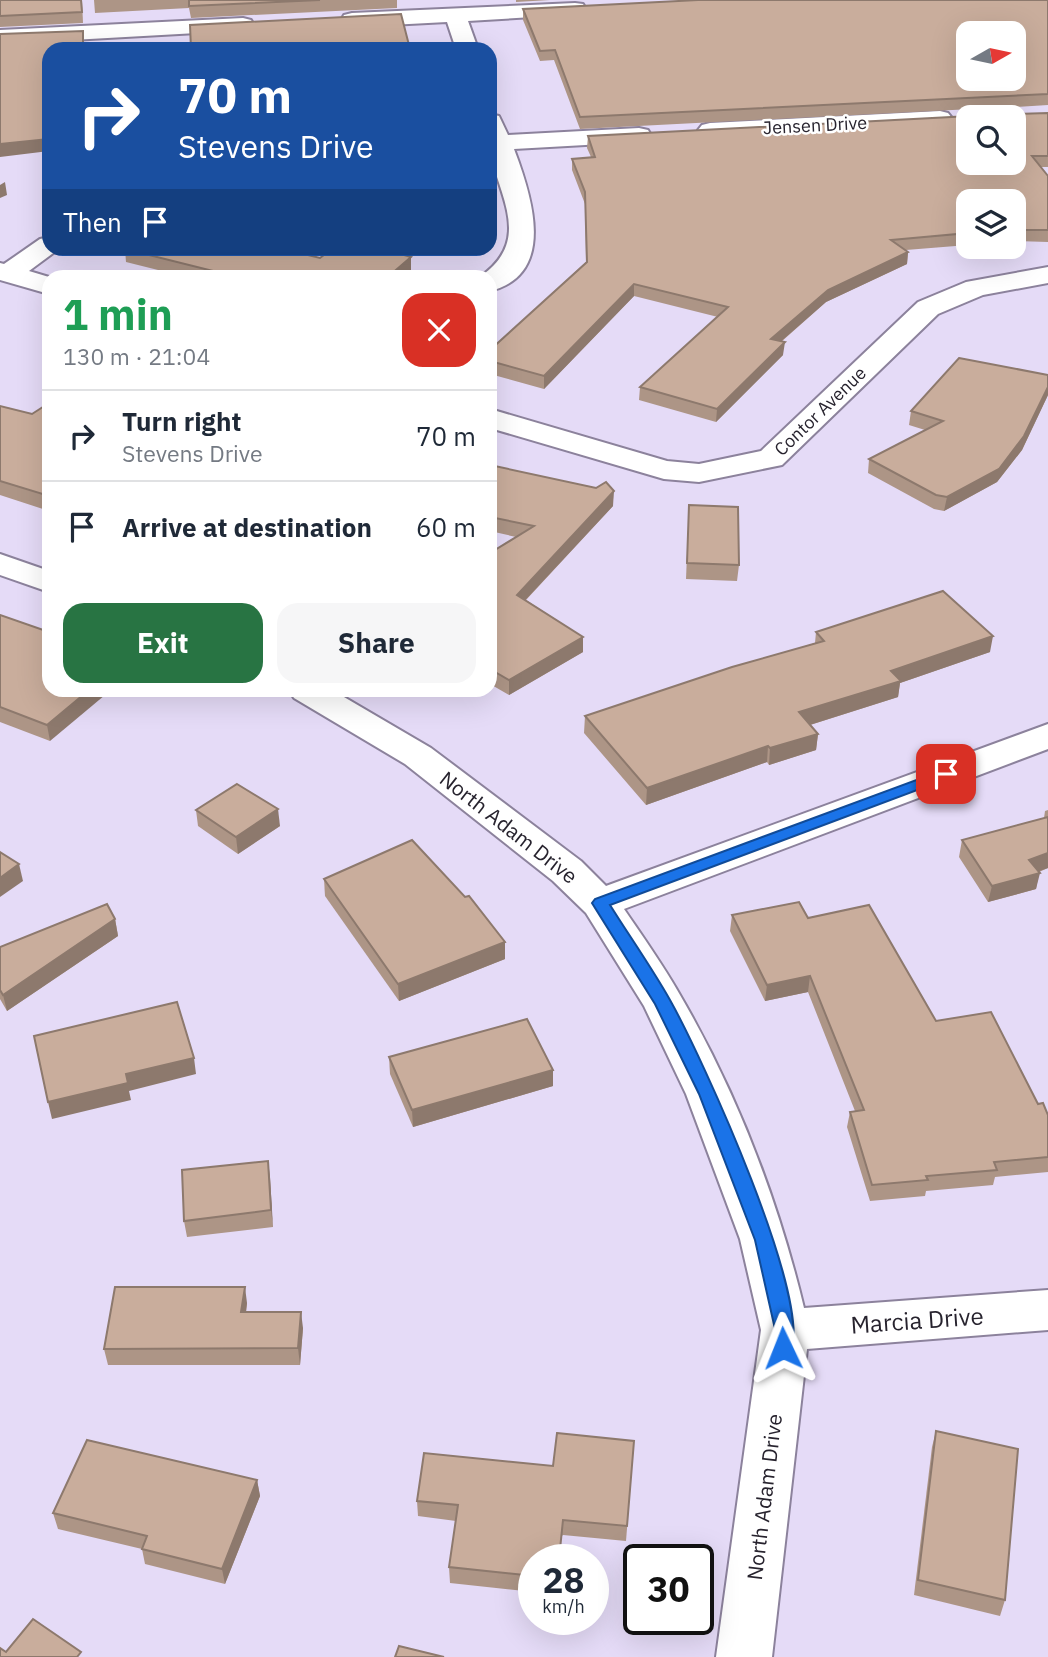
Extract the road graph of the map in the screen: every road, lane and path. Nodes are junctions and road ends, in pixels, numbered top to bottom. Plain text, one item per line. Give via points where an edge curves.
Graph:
1 (590, 8) edge
2 (456, 16) junction
3 (335, 21) edge
4 (268, 24) edge
5 (0, 37) edge
6 (465, 42) edge
7 (956, 118) edge
8 (691, 132) edge
9 (664, 133) edge
10 (497, 140) edge
11 (498, 143) junction
12 (42, 249) edge
13 (4, 272) edge
14 (1048, 275) edge
15 (497, 277) edge
16 (42, 284) edge
17 (497, 420) edge
18 (0, 564) edge
19 (42, 579) edge
20 (319, 697) edge
21 (1048, 736) edge
22 (600, 903) junction
23 (1048, 1310) edge
24 (785, 1329) junction
25 (744, 1657) edge

1 - 2 street
2 - 3 street
2 - 6 street
4 - 5 street
7 - 8 street, Jensen Drive
9 - 11 street
10 - 11 street
11 - 15 street via 520,203 522,241 512,265
12 - 13 street
13 - 16 street
14 - 17 street, Contor Avenue via 976,288 928,308 771,458 699,473 664,471
18 - 19 street
20 - 22 street, North Adam Drive via 418,756 567,871
21 - 22 street
22 - 24 street, North Adam Drive via 663,1002 708,1094 764,1240
23 - 24 street, Marcia Drive
24 - 25 street, North Adam Drive

